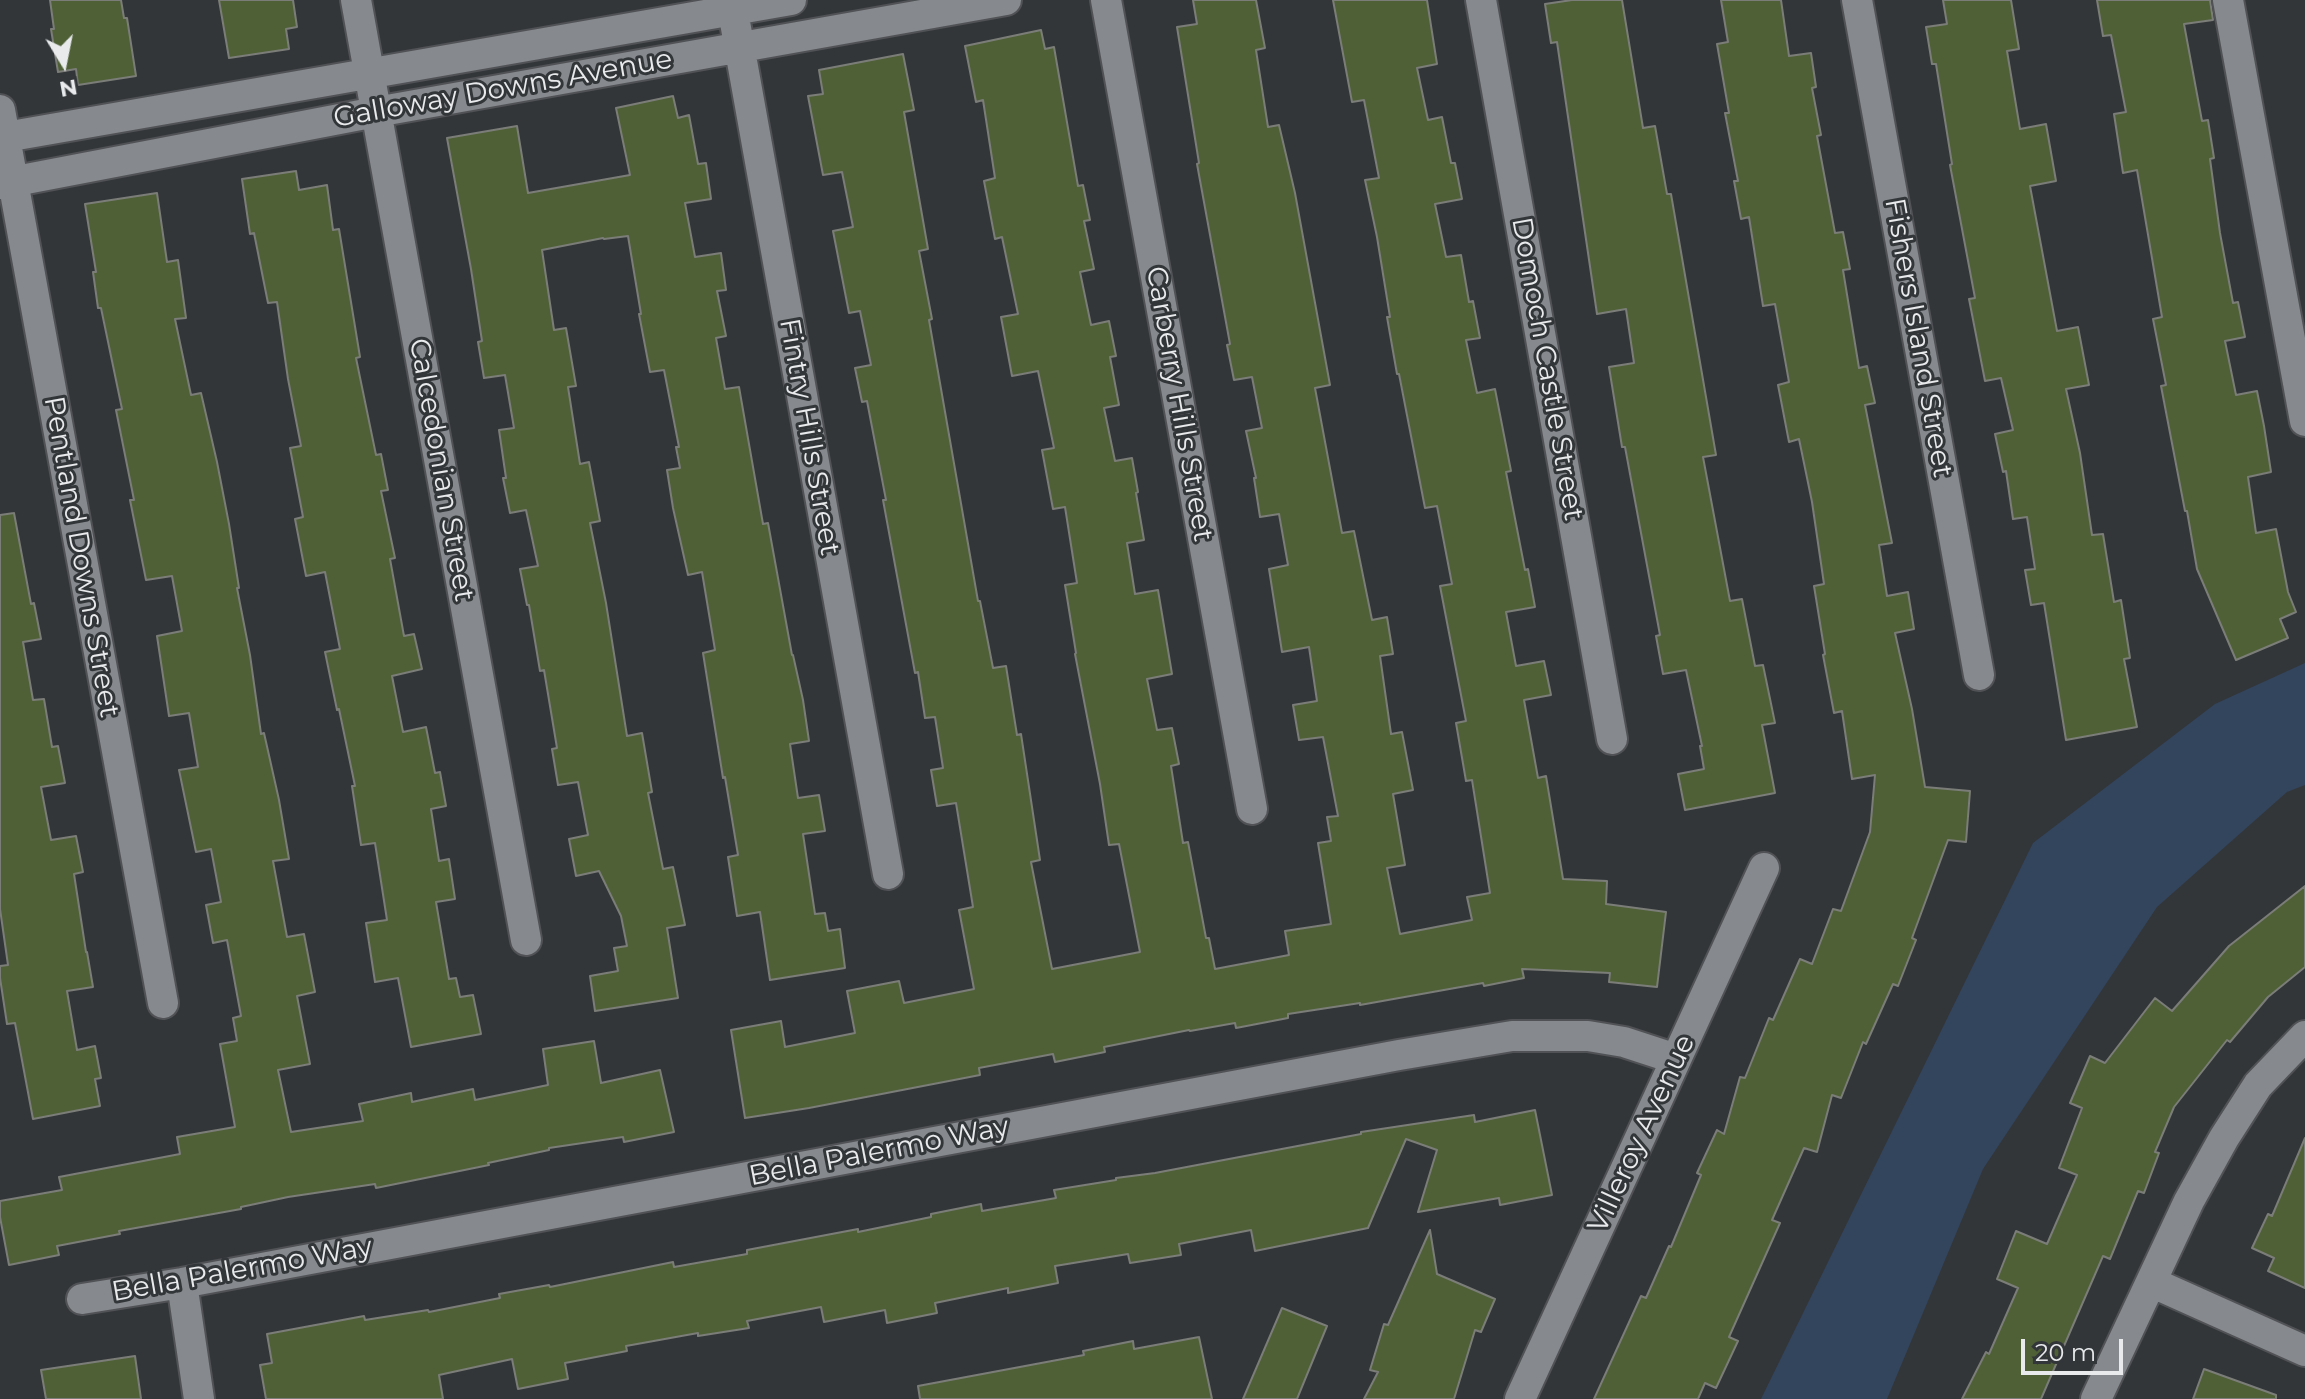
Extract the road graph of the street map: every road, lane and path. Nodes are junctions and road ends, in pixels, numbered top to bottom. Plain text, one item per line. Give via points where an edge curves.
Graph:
1 (356, 0) edge
2 (791, 0) edge
3 (1006, 0) edge
4 (1106, 0) edge
5 (1481, 0) edge
6 (1857, 0) edge
7 (2228, 0) edge
8 (732, 5) edge
9 (739, 47) junction
10 (369, 73) junction
11 (376, 112) junction
12 (2, 129) edge
13 (6, 183) edge
14 (2305, 416) edge
15 (1979, 675) dead end
16 (1612, 739) dead end
17 (1252, 809) dead end
18 (1764, 868) dead end
19 (888, 874) dead end
20 (526, 940) dead end
21 (163, 1003) dead end
22 (2305, 1036) edge
23 (1676, 1059) junction
24 (2151, 1282) junction
25 (182, 1283) junction
26 (82, 1299) dead end
27 (2305, 1351) edge
28 (199, 1399) edge
29 (1520, 1399) edge
30 (2096, 1399) edge

1 - 10 street, Calcedonian Street
2 - 8 street, Galloway Downs Avenue
3 - 9 street, Galloway Downs Avenue
4 - 17 street, Carberry Hills Street
5 - 16 street, Domoch Castle Street
6 - 15 street, Fishers Island Street
7 - 14 street
8 - 9 street, Fintry Hills Street
8 - 10 street, Galloway Downs Avenue
9 - 11 street, Galloway Downs Avenue
9 - 19 street, Fintry Hills Street
10 - 11 street, Calcedonian Street
10 - 12 street, Galloway Downs Avenue
11 - 13 street, Galloway Downs Avenue
11 - 20 street, Calcedonian Street
12 - 13 street, Pentland Downs Street
13 - 21 street, Pentland Downs Street
18 - 23 street, Villeroy Avenue
22 - 24 street via 2258,1085 2224,1138
23 - 25 street, Bella Palermo Way via 1588,1036 1498,1038
23 - 29 street, Villeroy Avenue
24 - 27 street
24 - 30 street
25 - 26 street, Bella Palermo Way
25 - 28 street

